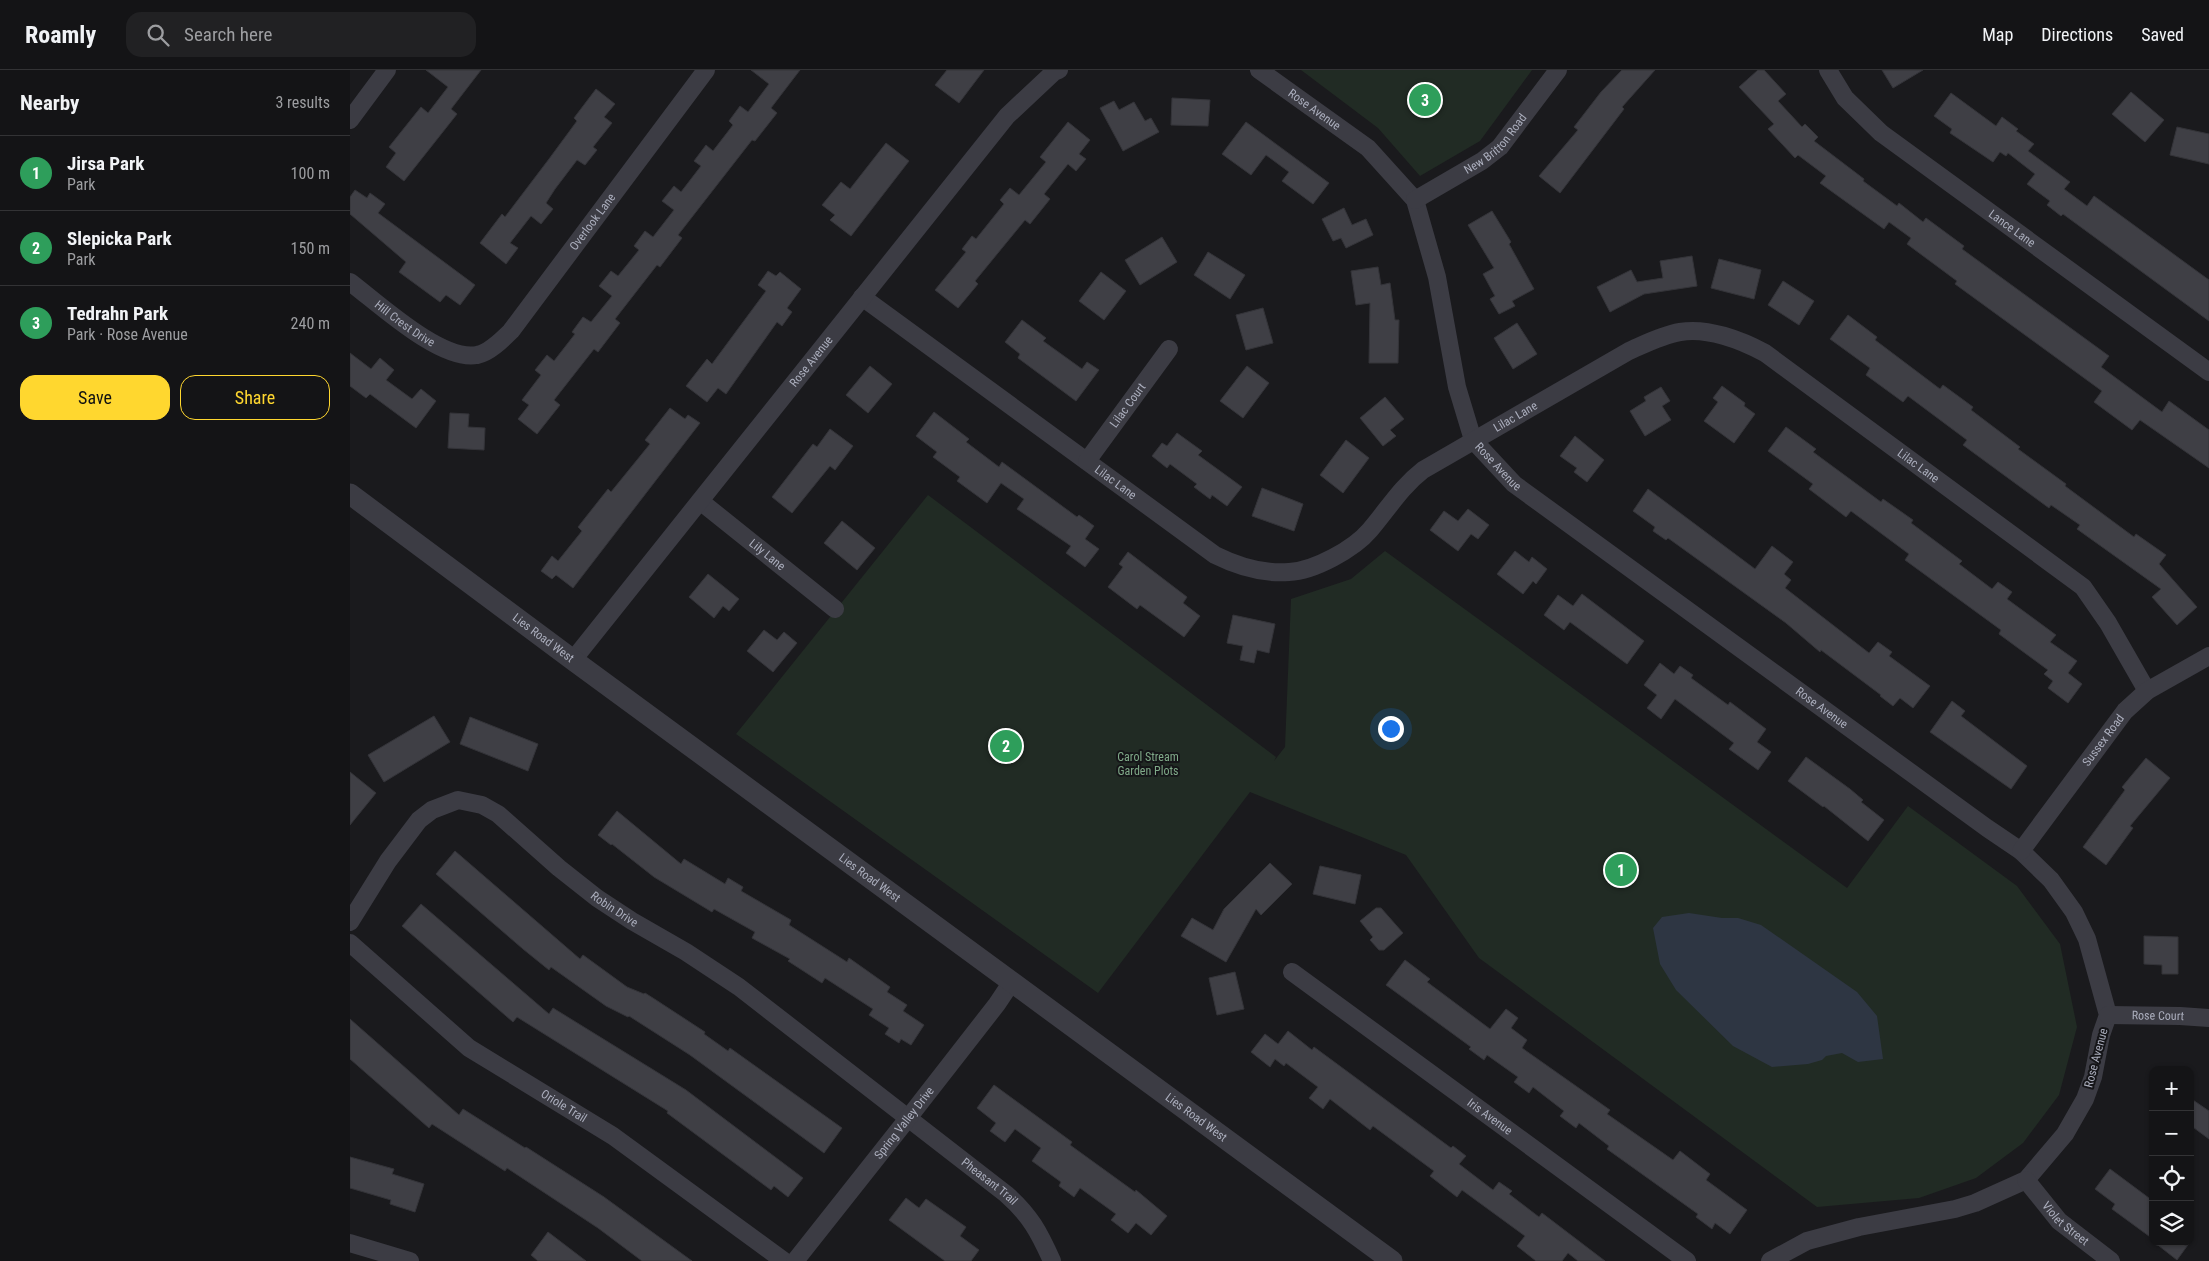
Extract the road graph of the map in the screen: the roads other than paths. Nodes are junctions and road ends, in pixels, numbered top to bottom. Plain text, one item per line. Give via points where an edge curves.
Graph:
1 (387, 70) edge
2 (706, 70) edge
3 (1259, 70) edge
4 (1558, 70) edge
5 (1828, 70) edge
6 (1055, 71) edge
7 (350, 120) edge
8 (1415, 200) junction
9 (350, 282) edge
10 (862, 297) junction
11 (1169, 349) dead end
12 (465, 356) joint
13 (2209, 372) edge
14 (1473, 440) junction
15 (1087, 461) junction
16 (350, 494) edge
17 (700, 501) junction
18 (835, 609) dead end
19 (2209, 656) edge
20 (572, 660) junction
21 (2147, 691) junction
22 (2022, 851) junction
23 (350, 922) edge
24 (350, 943) edge
25 (1292, 972) dead end
26 (1011, 982) junction
27 (2108, 1015) junction
28 (2209, 1018) edge
29 (909, 1117) junction
30 (2026, 1180) junction
31 (350, 1243) edge
32 (410, 1261) edge
33 (784, 1261) edge
34 (795, 1261) edge
35 (1052, 1261) edge
36 (1392, 1261) edge
37 (1687, 1261) edge
38 (1770, 1261) edge
39 (2111, 1261) edge

1 - 7 street
2 - 12 street, Overlook Lane via 511,330 501,341 479,355
3 - 8 street, Rose Avenue via 1368,148
4 - 8 street, New Britton Road via 1500,147 1482,162
5 - 13 street, Lance Lane via 1845,98 1881,133
6 - 10 street, Rose Avenue via 1007,116
8 - 14 street, Rose Avenue via 1435,269 1457,387
9 - 12 street, Hill Crest Drive via 430,342
10 - 15 street, Lilac Lane
10 - 17 street, Rose Avenue
11 - 15 street, Lilac Court
14 - 15 street, Lilac Lane via 1408,482 1369,531 1346,551 1290,572 1241,566 1216,554
14 - 21 street, Lilac Lane via 1647,343 1680,332 1736,338 1765,353 2083,587
14 - 22 street, Rose Avenue via 1514,484 1536,501
16 - 20 street, Lies Road West
17 - 18 street, Lily Lane
17 - 20 street, Rose Avenue
19 - 21 street, Sussex Road
20 - 26 street, Lies Road West
21 - 22 street, Sussex Road via 2118,719
22 - 27 street, Rose Avenue via 2051,880 2074,912 2087,939
23 - 29 street, Robin Drive via 388,861 419,820 432,810 458,800 482,806 498,814 597,898 731,981
24 - 33 street, Oriole Trail via 469,1048 612,1136
25 - 37 street, Iris Avenue
26 - 29 street, Spring Valley Drive
26 - 36 street, Lies Road West
27 - 28 street, Rose Court
27 - 30 street, Rose Avenue via 2093,1077 2084,1099 2065,1134
29 - 34 street, Spring Valley Drive
29 - 35 street, Pheasant Trail via 1023,1210 1041,1236
30 - 38 street, Rose Avenue via 1955,1209 1859,1227 1808,1241
30 - 39 street, Violet Street via 2059,1221
31 - 32 street

